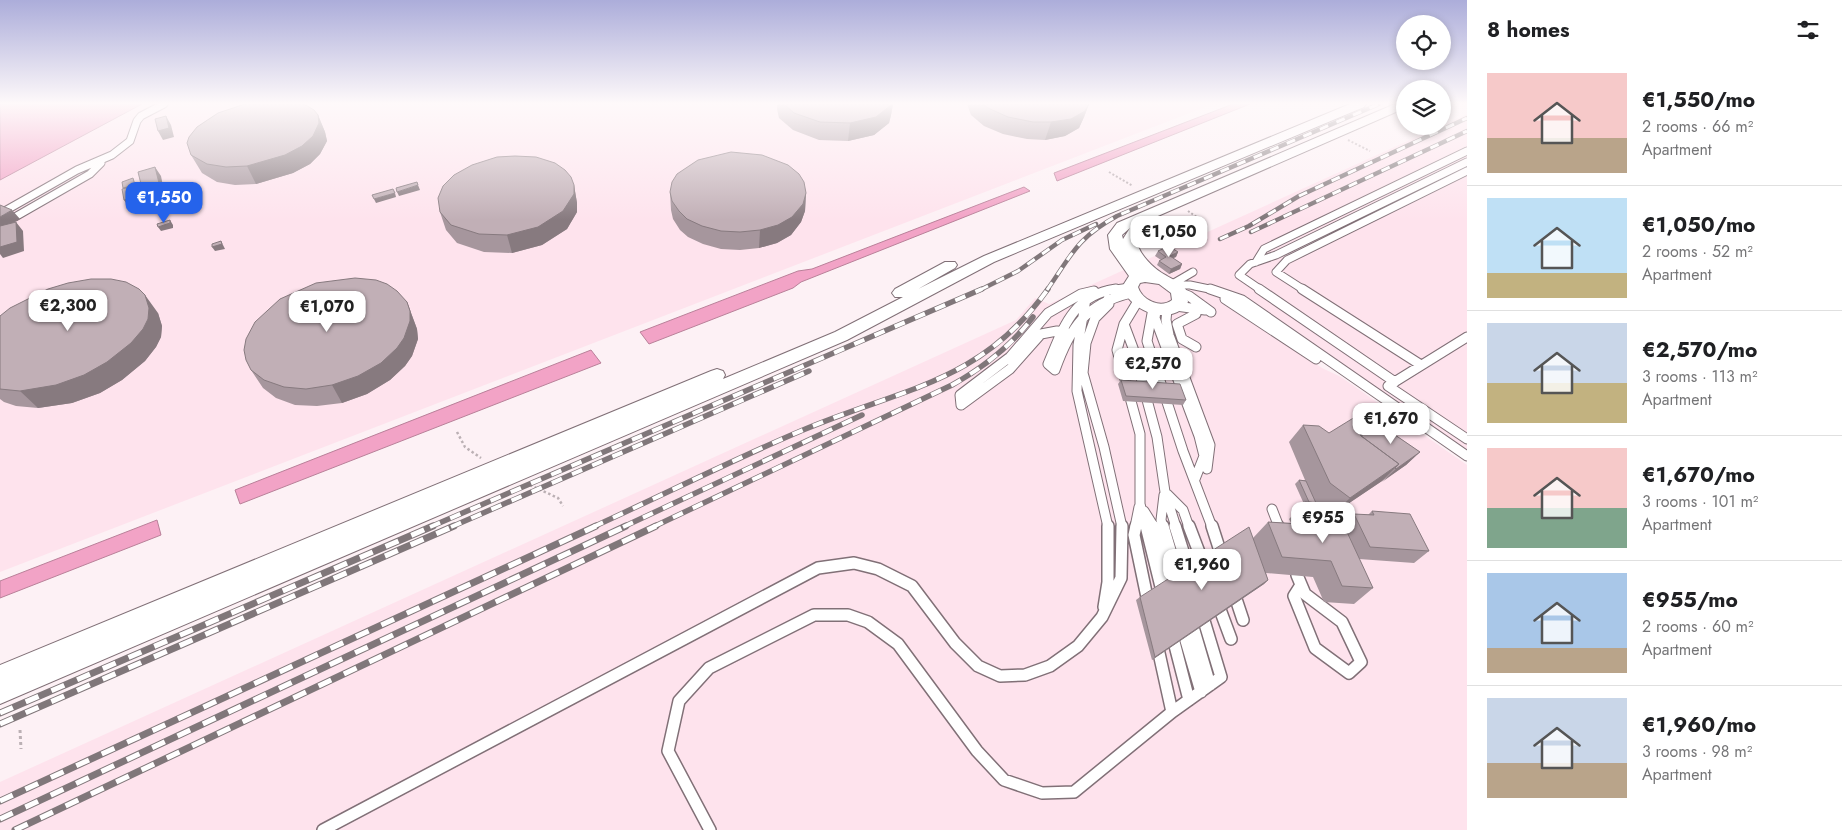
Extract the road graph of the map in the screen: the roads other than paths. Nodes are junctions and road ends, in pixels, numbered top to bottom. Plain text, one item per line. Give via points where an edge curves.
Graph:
1 (128, 143) edge
2 (1244, 143) edge
3 (1267, 143) edge
4 (1315, 143) edge
5 (1334, 143) edge
6 (1467, 151) edge
7 (1467, 157) edge
8 (103, 161) junction
9 (1467, 162) edge
10 (1467, 170) edge
11 (3, 212) edge
12 (15, 217) dead end
13 (1256, 262) junction
14 (1193, 272) dead end
15 (1134, 290) junction
16 (1105, 295) junction
17 (1167, 297) junction
18 (1086, 299) junction
19 (1196, 314) dead end
20 (1085, 315) junction
21 (1124, 324) junction
22 (1067, 332) junction
23 (1467, 337) edge
24 (1196, 347) dead end
25 (1421, 365) junction
26 (1394, 382) junction
27 (1467, 439) edge
28 (1467, 456) edge
29 (1467, 462) edge
30 (1206, 468) dead end
31 (1195, 479) junction
32 (1165, 492) junction
33 (1140, 504) junction
34 (1272, 510) dead end
35 (1284, 540) edge
36 (1225, 566) edge
37 (1207, 575) edge
38 (1299, 580) joint
39 (1231, 584) edge
40 (1193, 585) edge
41 (1214, 593) edge
42 (1199, 603) edge
43 (1166, 607) edge
44 (1150, 610) edge
45 (1184, 615) edge
46 (1102, 617) junction
47 (1243, 620) dead end
48 (868, 622) joint
49 (1170, 626) edge
50 (1154, 628) edge
51 (1231, 639) dead end
52 (0, 676) edge
53 (1206, 689) junction
54 (0, 693) edge
55 (1189, 700) junction
56 (1172, 712) junction
57 (322, 830) edge
58 (710, 830) edge

1 - 8 lane
2 - 52 street via 972,255 823,331
3 - 54 street via 989,259 841,336
4 - 15 street via 1122,226 1115,235 1117,249
5 - 17 street via 1135,230 1129,246
6 - 13 lane via 1264,249
7 - 13 lane
8 - 11 lane via 77,170
8 - 12 lane via 90,174
9 - 13 lane
10 - 25 lane via 1286,260 1276,272
13 - 26 lane via 1243,268 1239,275
14 - 17 lane
15 - 16 lane
15 - 17 street
15 - 17 street via 1152,277
15 - 21 lane
16 - 18 lane
16 - 20 lane
16 - 22 lane via 1092,291 1081,294 1048,313 1010,357 960,394 961,405 1010,369 1041,334
16 - 46 lane via 1109,304 1095,318 1086,343 1083,373 1122,524 1121,578
17 - 28 lane via 1184,284 1214,289 1242,300
17 - 29 lane via 1191,288 1213,293 1239,306
17 - 30 lane via 1164,315 1210,447
17 - 31 lane via 1147,341
17 - 31 lane via 1155,318 1204,456
18 - 20 lane
18 - 22 lane via 1078,303
19 - 24 lane via 1177,324 1182,339
20 - 22 lane
20 - 46 lane via 1078,345 1077,390 1108,525 1108,582
21 - 32 lane via 1157,437
21 - 33 lane via 1117,350 1140,434
23 - 25 lane
25 - 26 lane
26 - 27 lane via 1388,386
31 - 36 lane
32 - 33 lane via 1161,520 1179,596 1153,526
32 - 37 lane via 1183,510
32 - 40 lane
33 - 43 lane
33 - 44 lane via 1134,535
34 - 35 lane
38 - 38 lane via 1294,596 1315,648 1349,673 1361,662 1342,622 1306,594
39 - 47 lane
41 - 51 lane
42 - 53 lane via 1221,677
45 - 53 lane
46 - 57 lane via 1078,646 1050,666 1025,675 1000,676 978,666 954,643 912,586 878,569 854,563 818,568
48 - 56 lane via 898,644 977,750 1004,780 1042,793 1074,792
48 - 58 lane via 848,615 814,614 710,668 680,701 668,751
49 - 55 lane
50 - 56 lane
53 - 55 lane
55 - 56 lane

